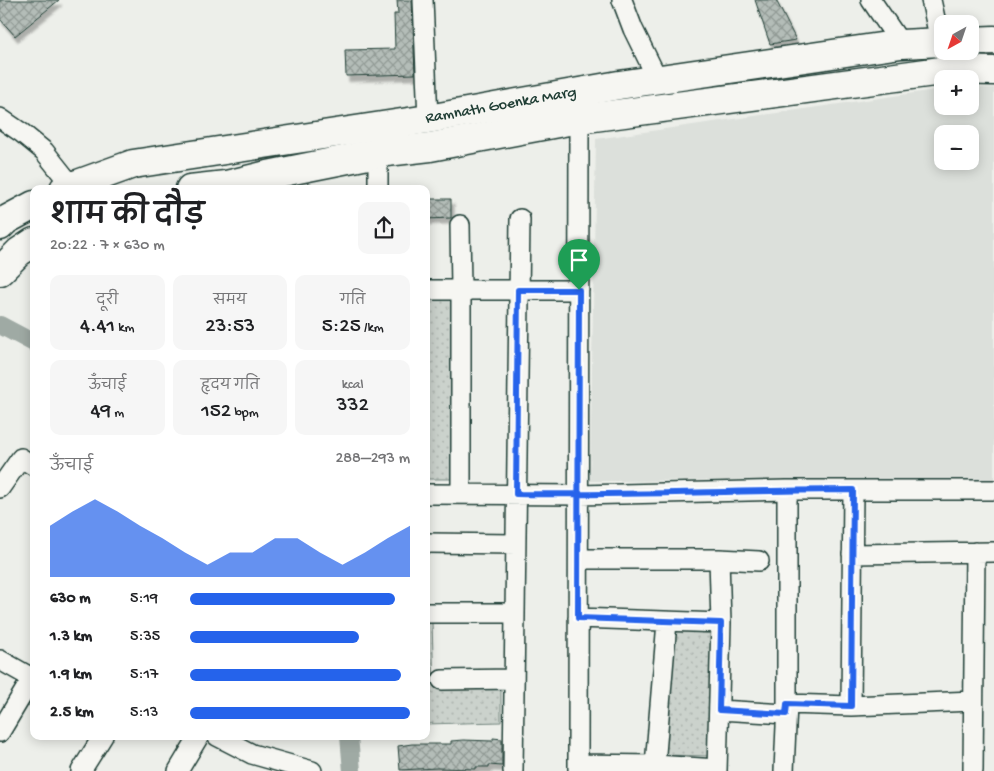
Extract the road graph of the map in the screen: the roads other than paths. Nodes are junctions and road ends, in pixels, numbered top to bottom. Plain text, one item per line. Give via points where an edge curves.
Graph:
1 (423, 0) edge
2 (622, 0) edge
3 (871, 0) edge
4 (931, 0) edge
5 (935, 15) edge
6 (994, 40) edge
7 (979, 41) edge
8 (901, 44) junction
9 (934, 50) edge
10 (934, 53) edge
11 (966, 60) edge
12 (994, 71) edge
13 (658, 80) junction
14 (0, 118) edge
15 (428, 119) junction
16 (579, 119) junction
17 (220, 151) junction
18 (378, 153) junction
19 (263, 182) edge
20 (67, 185) edge
21 (74, 185) edge
22 (226, 185) joint
23 (378, 185) edge
24 (30, 207) edge
25 (520, 220) dead end
26 (460, 225) dead end
27 (0, 226) edge
28 (30, 245) edge
29 (0, 271) edge
30 (461, 289) junction
31 (430, 290) edge
32 (518, 290) junction
33 (579, 290) junction
34 (30, 464) edge
35 (0, 488) edge
36 (787, 490) junction
37 (853, 490) junction
38 (994, 490) edge
39 (461, 493) junction
40 (430, 494) edge
41 (516, 494) junction
42 (579, 495) junction
43 (430, 543) edge
44 (515, 544) junction
45 (974, 552) junction
46 (994, 552) edge
47 (852, 554) junction
48 (578, 559) junction
49 (720, 559) junction
50 (758, 561) dead end
51 (430, 613) edge
52 (514, 613) junction
53 (578, 618) junction
54 (667, 622) junction
55 (721, 623) junction
56 (0, 660) edge
57 (30, 675) edge
58 (514, 679) junction
59 (442, 680) dead end
60 (30, 681) edge
61 (973, 701) junction
62 (851, 706) junction
63 (787, 709) junction
64 (719, 710) junction
65 (0, 732) edge
66 (100, 740) edge
67 (197, 740) edge
68 (222, 740) edge
69 (252, 763) edge
70 (655, 765) junction
71 (578, 767) edge
72 (717, 770) edge
73 (81, 771) edge
74 (178, 771) edge
75 (312, 771) edge
76 (513, 771) edge
77 (784, 771) edge
78 (973, 771) edge

1 - 15 street
2 - 13 street
3 - 8 street
4 - 5 street
6 - 7 street
8 - 9 street, Ramnath Goenka Marg
8 - 13 street, Ramnath Goenka Marg
10 - 16 street, Ramnath Goenka Marg
11 - 12 street, Ramnath Goenka Marg
13 - 15 street, Ramnath Goenka Marg
14 - 20 street via 44,151
15 - 17 street, Ramnath Goenka Marg
16 - 18 street, Ramnath Goenka Marg via 430,147
16 - 33 street
17 - 21 street, Ramnath Goenka Marg via 133,164
17 - 22 street
18 - 19 street, Ramnath Goenka Marg
18 - 23 street
19 - 22 street, Ramnath Goenka Marg
24 - 27 street
25 - 32 street
26 - 30 street
28 - 29 street
30 - 31 street
30 - 32 street
30 - 39 street
32 - 33 street
32 - 41 street
33 - 42 street
34 - 35 street via 21,458
36 - 37 street
36 - 42 street
36 - 63 street
37 - 38 street
37 - 47 street
39 - 40 street
39 - 41 street
41 - 42 street
41 - 44 street
42 - 48 street
43 - 44 street
44 - 52 street
45 - 46 street
45 - 47 street
45 - 61 street
47 - 62 street
48 - 49 street
48 - 53 street
49 - 50 street
49 - 55 street
51 - 52 street
52 - 58 street
53 - 54 street
53 - 71 street
54 - 55 street
54 - 70 street
55 - 64 street
56 - 57 street
58 - 59 street
58 - 76 street
60 - 65 street
61 - 62 street
61 - 78 street
62 - 63 street
63 - 64 street
63 - 77 street
64 - 72 street
66 - 73 street
67 - 74 street
68 - 69 street
69 - 75 street
70 - 71 street
70 - 72 street

